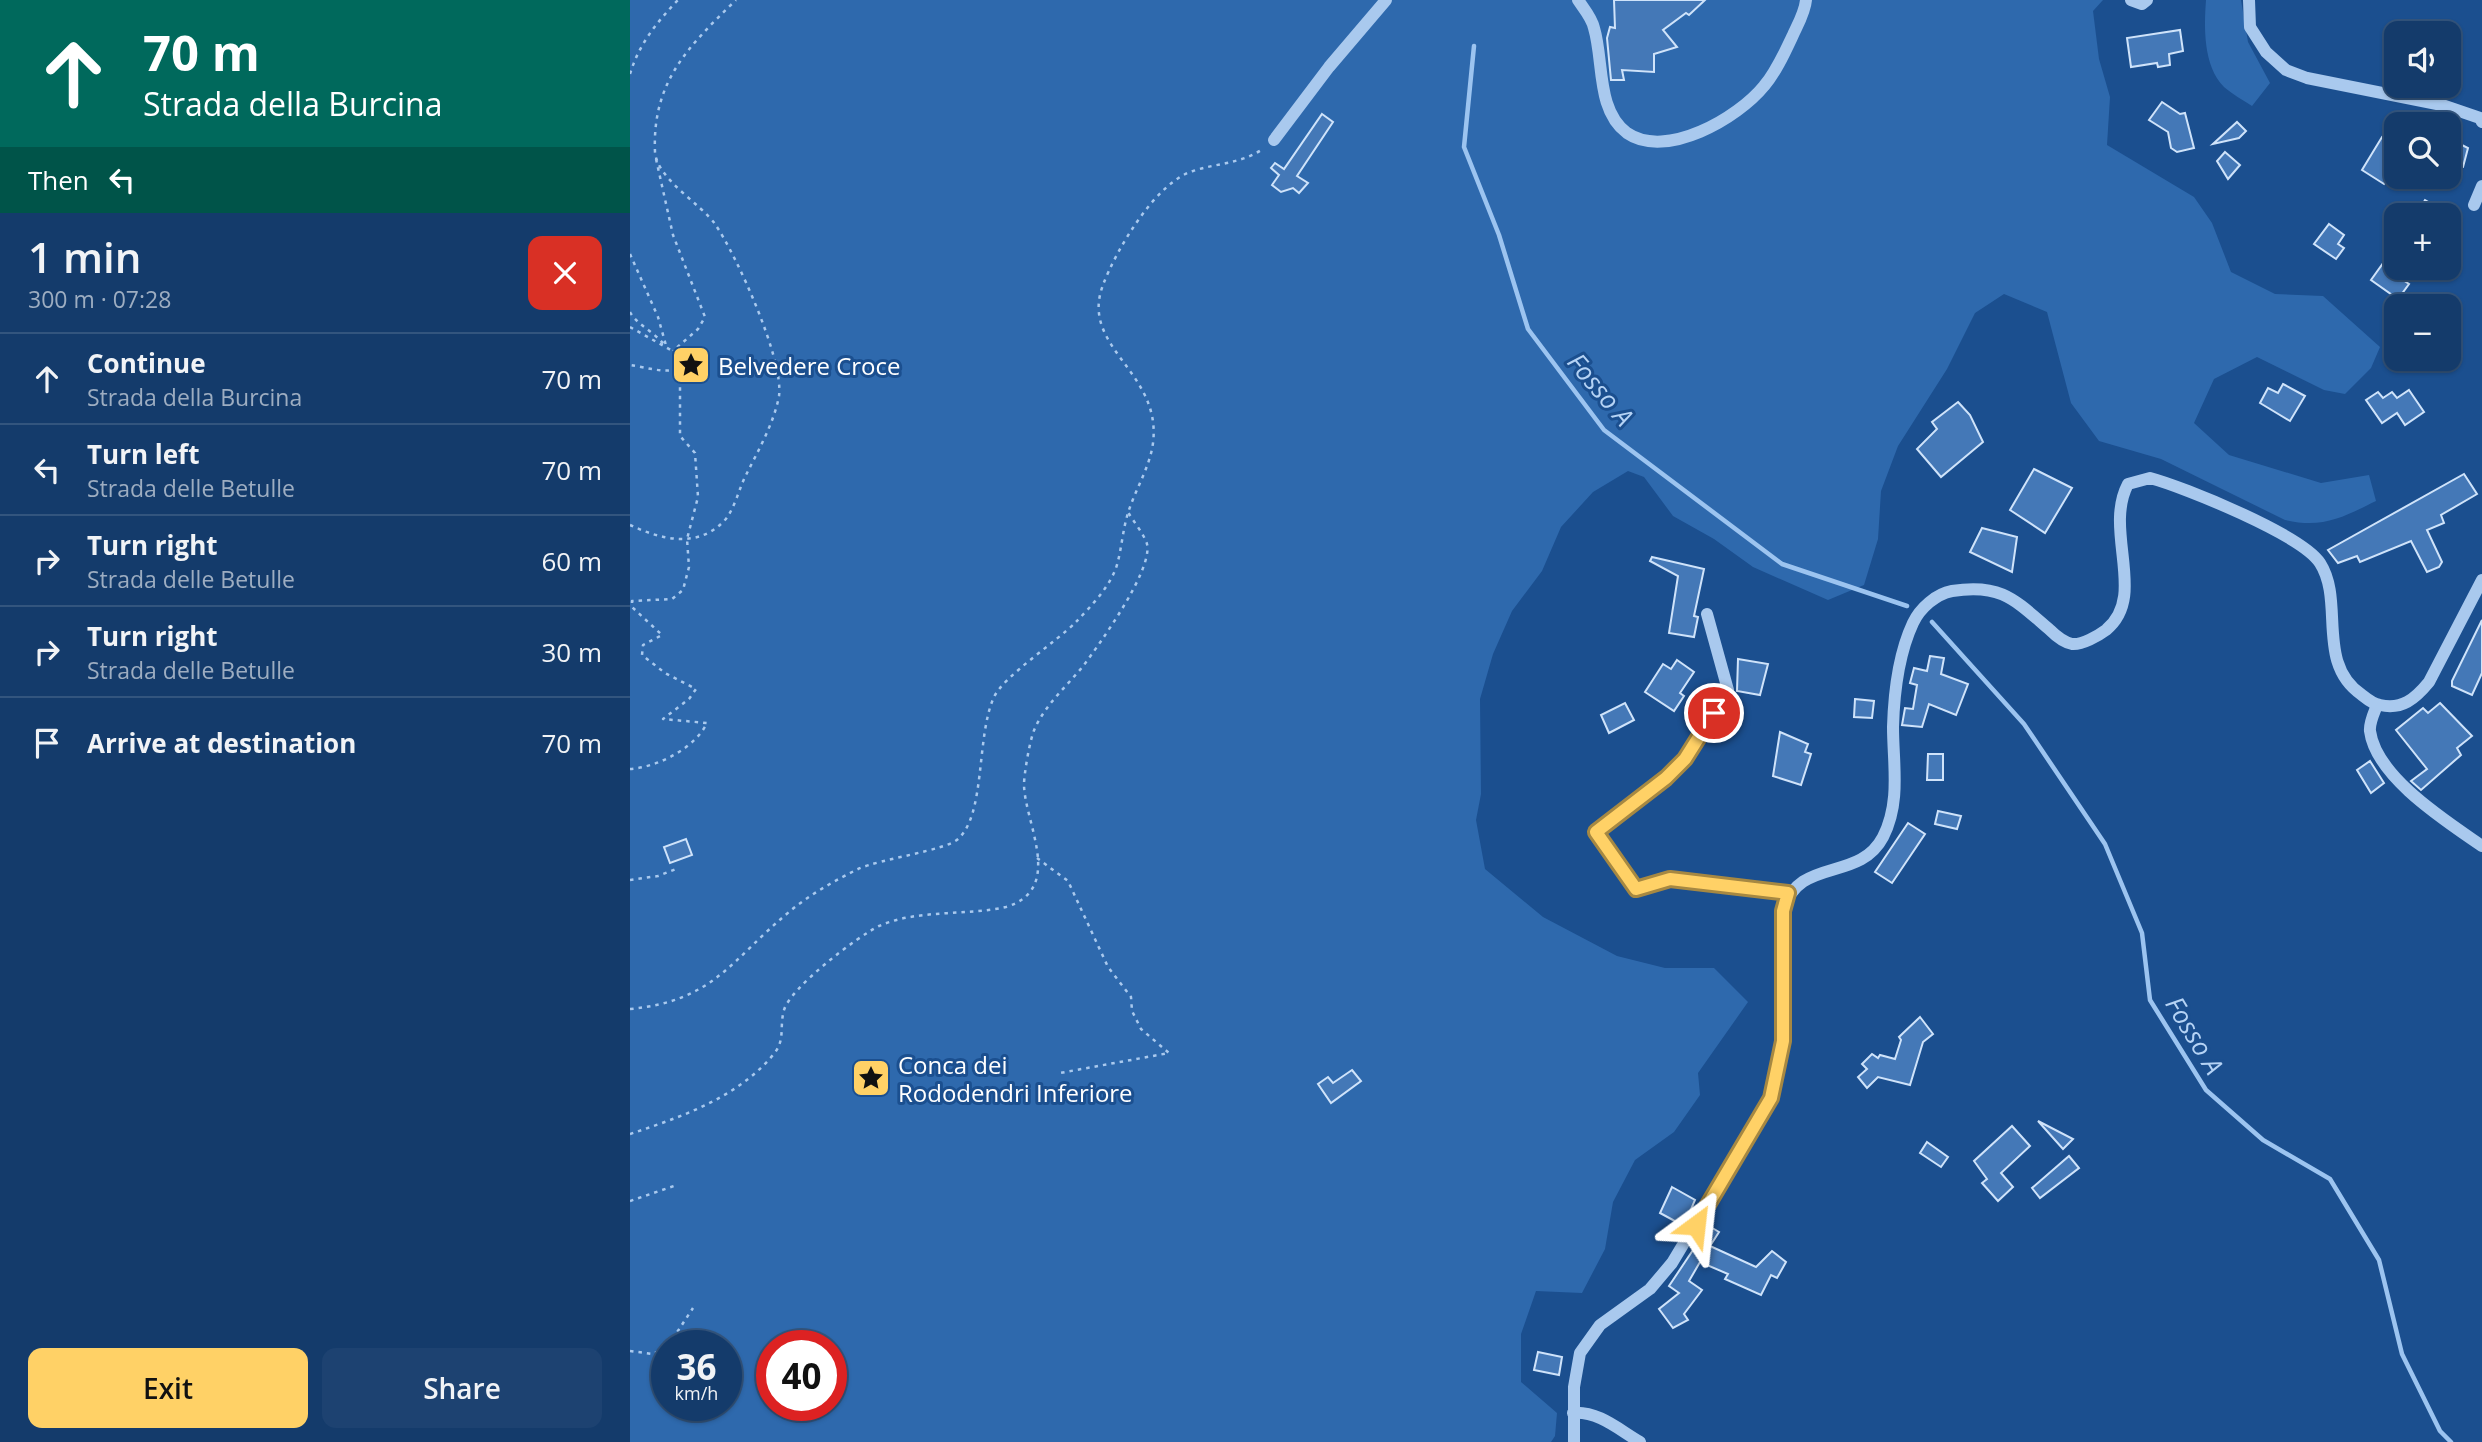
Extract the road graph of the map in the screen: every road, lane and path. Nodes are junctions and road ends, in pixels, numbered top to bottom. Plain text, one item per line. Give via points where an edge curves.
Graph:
1 (678, 0) edge
2 (736, 0) edge
3 (1386, 0) edge
4 (1578, 0) edge
5 (1806, 0) edge
6 (2131, 0) edge
7 (2147, 0) edge
8 (2249, 0) edge
9 (630, 74) edge
10 (2482, 122) edge
11 (1274, 140) joint
12 (655, 156) junction
13 (2482, 186) edge
14 (2474, 205) dead end
15 (630, 254) edge
16 (630, 312) edge
17 (630, 327) edge
18 (667, 349) junction
19 (673, 351) junction
20 (630, 365) edge
21 (680, 369) junction
22 (1128, 512) junction
23 (630, 525) edge
24 (687, 539) junction
25 (2482, 580) edge
26 (1707, 614) dead end
27 (2377, 705) junction
28 (630, 769) edge
29 (2482, 846) edge
30 (1037, 858) junction
31 (676, 869) dead end
32 (630, 880) edge
33 (1788, 893) junction
34 (630, 1009) edge
35 (1060, 1073) dead end
36 (630, 1134) edge
37 (674, 1186) dead end
38 (630, 1201) edge
39 (693, 1308) dead end
40 (678, 1330) edge
41 (630, 1351) edge
42 (651, 1354) edge
43 (1573, 1413) junction
44 (1574, 1442) edge
45 (1640, 1442) edge

1 - 9 path via 636,53
2 - 12 path via 692,43 659,98
3 - 11 street
4 - 5 street via 1594,26 1607,108 1626,132 1649,142 1673,142 1714,125 1765,86
6 - 7 street via 2142,4
8 - 10 street via 2250,27 2266,52 2286,70 2442,105
11 - 22 path via 1239,162 1193,170 1164,188 1127,237 1102,288 1100,327 1140,383 1152,411 1153,442
12 - 19 path via 673,235 705,317 698,330
12 - 24 path via 671,181 715,224 776,359 779,396 725,521 704,535
13 - 14 street
15 - 18 path
16 - 18 path via 656,332
17 - 18 path
18 - 19 path
19 - 21 path via 684,358
20 - 21 path
21 - 24 path via 680,436 695,453 698,497
22 - 30 path via 1147,544 1141,573 1085,663 1034,729 1024,785
22 - 34 path via 1118,565 1106,586 1076,622 996,693 981,739 977,797 957,841 859,869 789,912 723,976 697,993
23 - 24 path via 660,537
24 - 28 path via 689,567 683,590 672,599 632,601 632,607 662,635 643,645 642,655 696,689 663,719 707,723 700,737 685,747
25 - 27 street via 2442,660 2418,695 2399,707
26 - 33 street via 1728,690 1685,759 1596,832 1636,889 1670,879
27 - 29 street via 2369,728 2375,749 2417,801
27 - 33 street via 2353,689 2342,674 2335,654 2329,585 2319,561 2262,525 2169,483 2138,480 2128,484 2119,512 2125,599 2113,622 2091,639 2073,644 2059,638 2007,594 1987,588 1944,593 1927,603 1914,620 1900,661 1893,728 1894,796 1882,838 1874,850 1849,866 1805,877
30 - 35 path via 1068,881 1108,967 1131,997 1141,1029 1169,1053
30 - 36 path via 1032,889 1017,903 880,926 803,985 785,1008 783,1040 752,1075 696,1111
31 - 32 path
33 - 43 street via 1783,911 1783,1041 1771,1098 1672,1263 1650,1289 1587,1340 1576,1369
37 - 38 path
39 - 40 path
41 - 42 path
43 - 44 street
43 - 45 street via 1605,1420

